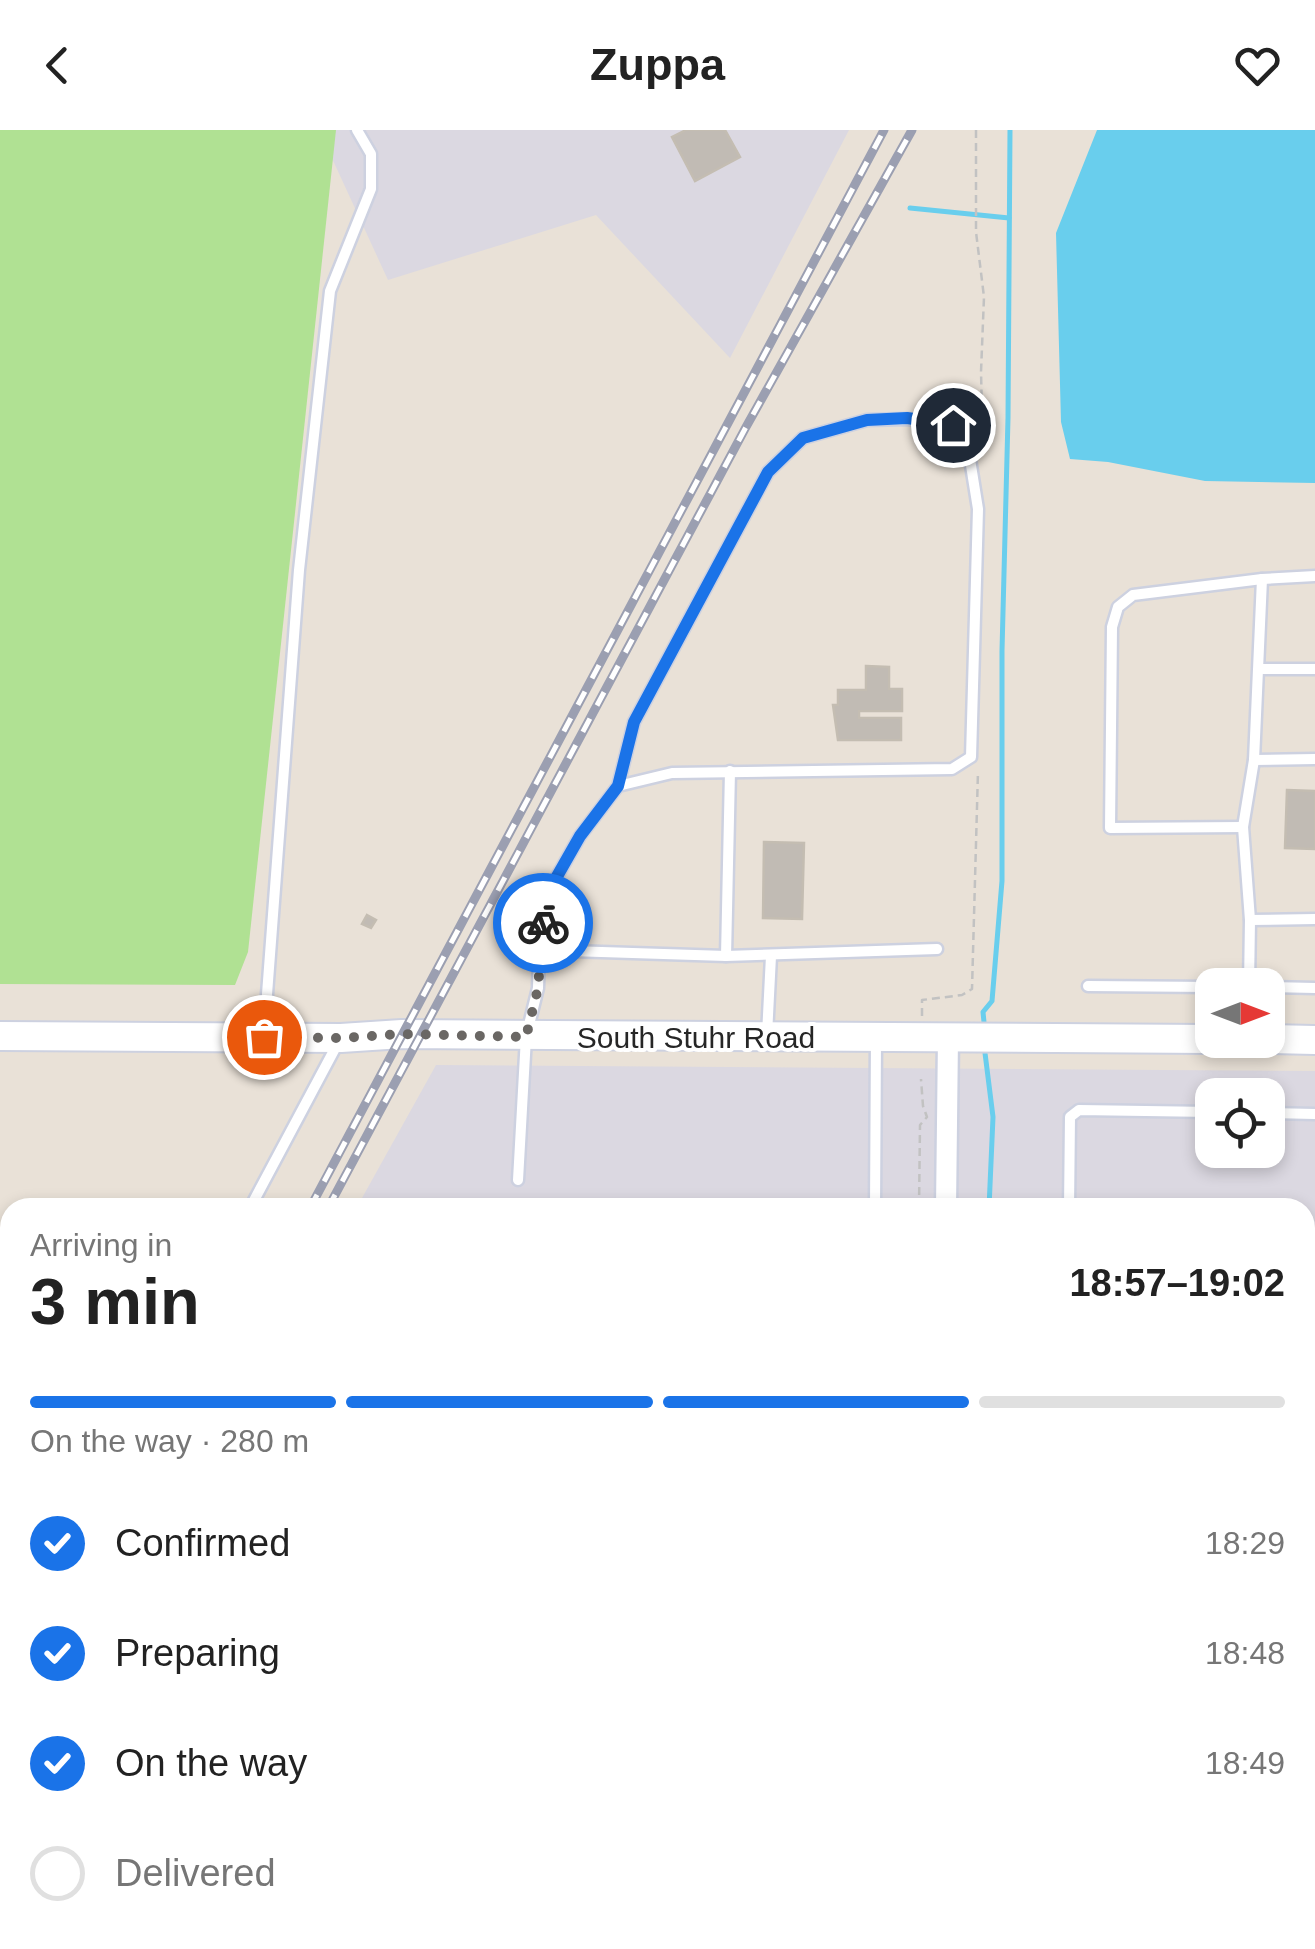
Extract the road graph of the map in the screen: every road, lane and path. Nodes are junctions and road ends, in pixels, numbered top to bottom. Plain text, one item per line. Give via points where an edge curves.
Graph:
1 (357, 130) edge
2 (976, 130) edge
3 (976, 223) dead end
4 (1315, 576) edge
5 (1262, 578) junction
6 (1315, 668) edge
7 (1260, 669) junction
8 (1254, 760) junction
9 (1315, 760) edge
10 (730, 771) junction
11 (618, 786) junction
12 (1243, 827) junction
13 (1315, 919) edge
14 (1250, 920) junction
15 (937, 949) dead end
16 (539, 950) junction
17 (726, 956) junction
18 (771, 956) junction
19 (1249, 968) edge
20 (1088, 986) dead end
21 (1195, 987) edge
22 (1285, 987) edge
23 (1315, 988) edge
24 (0, 1036) edge
25 (876, 1036) junction
26 (264, 1037) junction
27 (526, 1037) junction
28 (767, 1037) junction
29 (948, 1037) junction
30 (341, 1038) junction
31 (1195, 1039) edge
32 (1285, 1040) edge
33 (1315, 1040) edge
34 (921, 1079) dead end
35 (1195, 1112) edge
36 (1285, 1113) edge
37 (1315, 1114) edge
38 (518, 1180) dead end
39 (255, 1198) edge
40 (875, 1198) edge
41 (919, 1198) edge
42 (946, 1198) edge
43 (1069, 1198) edge

1 - 26 lane via 372,154 371,190 330,292 299,570
2 - 3 path
4 - 5 lane
5 - 7 lane
5 - 12 lane via 1133,595 1118,608 1112,627 1110,828
6 - 7 lane
7 - 8 lane
8 - 9 lane
8 - 12 lane
10 - 11 lane via 672,773
10 - 11 lane via 952,769 971,758 978,509 968,453 953,425 867,420 803,438 768,472 634,722
10 - 17 lane
11 - 16 lane via 547,894
12 - 14 lane
13 - 14 lane
14 - 19 lane
15 - 18 lane
16 - 17 lane
16 - 27 lane
17 - 18 lane
18 - 28 lane
20 - 21 lane
22 - 23 lane
24 - 26 main road, South Stuhr Road
25 - 28 main road, South Stuhr Road
25 - 29 main road, South Stuhr Road
25 - 40 lane
26 - 30 main road, South Stuhr Road
27 - 28 main road, South Stuhr Road
27 - 30 main road, South Stuhr Road
27 - 38 lane
29 - 31 main road, South Stuhr Road
29 - 42 street
30 - 39 lane
32 - 33 main road
34 - 41 path via 927,1117 920,1125
35 - 43 lane via 1079,1110 1070,1117
36 - 37 lane

